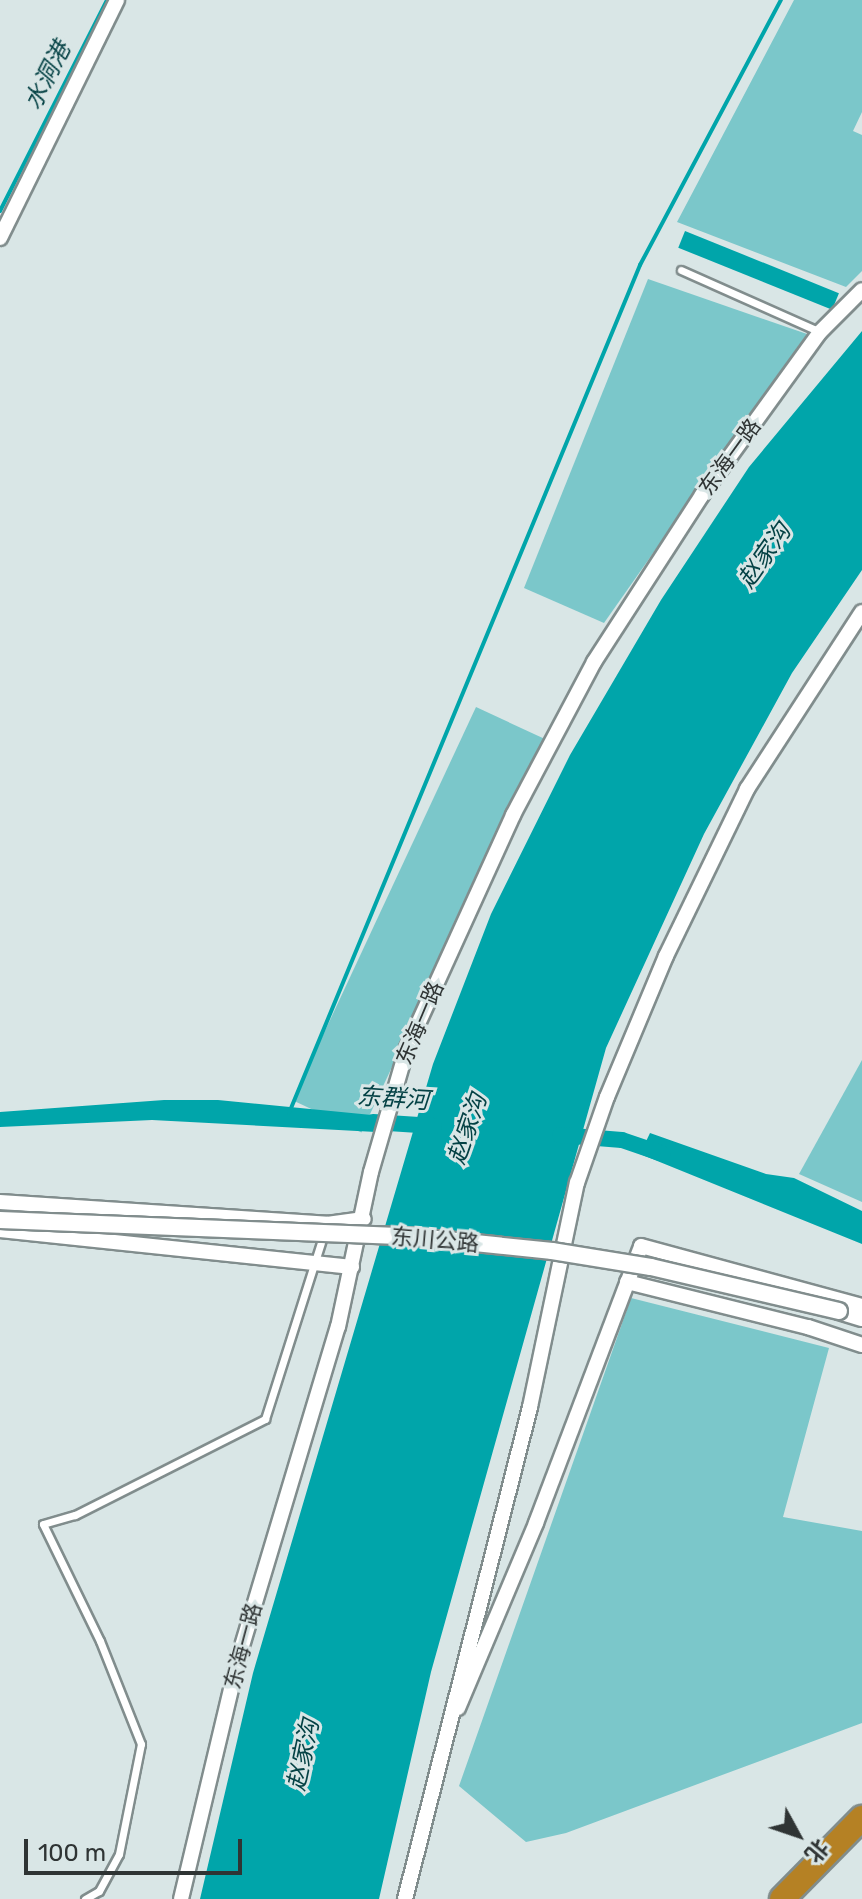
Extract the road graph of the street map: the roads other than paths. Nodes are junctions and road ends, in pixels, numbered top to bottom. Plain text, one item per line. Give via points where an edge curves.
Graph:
1 (117, 0) edge
2 (0, 238) edge
3 (681, 270) dead end
4 (862, 290) edge
5 (820, 332) junction
6 (862, 612) edge
7 (0, 1202) edge
8 (364, 1219) junction
9 (0, 1220) edge
10 (327, 1224) junction
11 (0, 1230) edge
12 (314, 1263) junction
13 (352, 1267) junction
14 (627, 1282) junction
15 (862, 1306) edge
16 (862, 1318) edge
17 (862, 1345) edge
18 (438, 1756) junction
19 (862, 1818) edge
20 (85, 1899) edge
21 (181, 1899) edge
22 (405, 1899) edge
23 (782, 1899) edge

1 - 2 street
3 - 5 lane
4 - 5 street, 东海一路
5 - 8 street, 东海一路 via 702,495 594,662 513,815 407,1048 371,1172
6 - 18 street via 747,789 666,956 607,1097 577,1183 530,1407
7 - 10 street
8 - 10 street
8 - 13 street, 东海一路
9 - 16 street, 东川公路, bridge via 417,1237 552,1251 651,1267
10 - 12 lane
11 - 12 street
12 - 13 street
12 - 20 lane via 265,1419 75,1515 43,1524 100,1641 141,1744 111,1875
13 - 21 street, 东海一路 via 239,1656
14 - 15 street via 641,1246
14 - 17 street
14 - 18 street via 536,1523
18 - 22 street
19 - 23 highway

